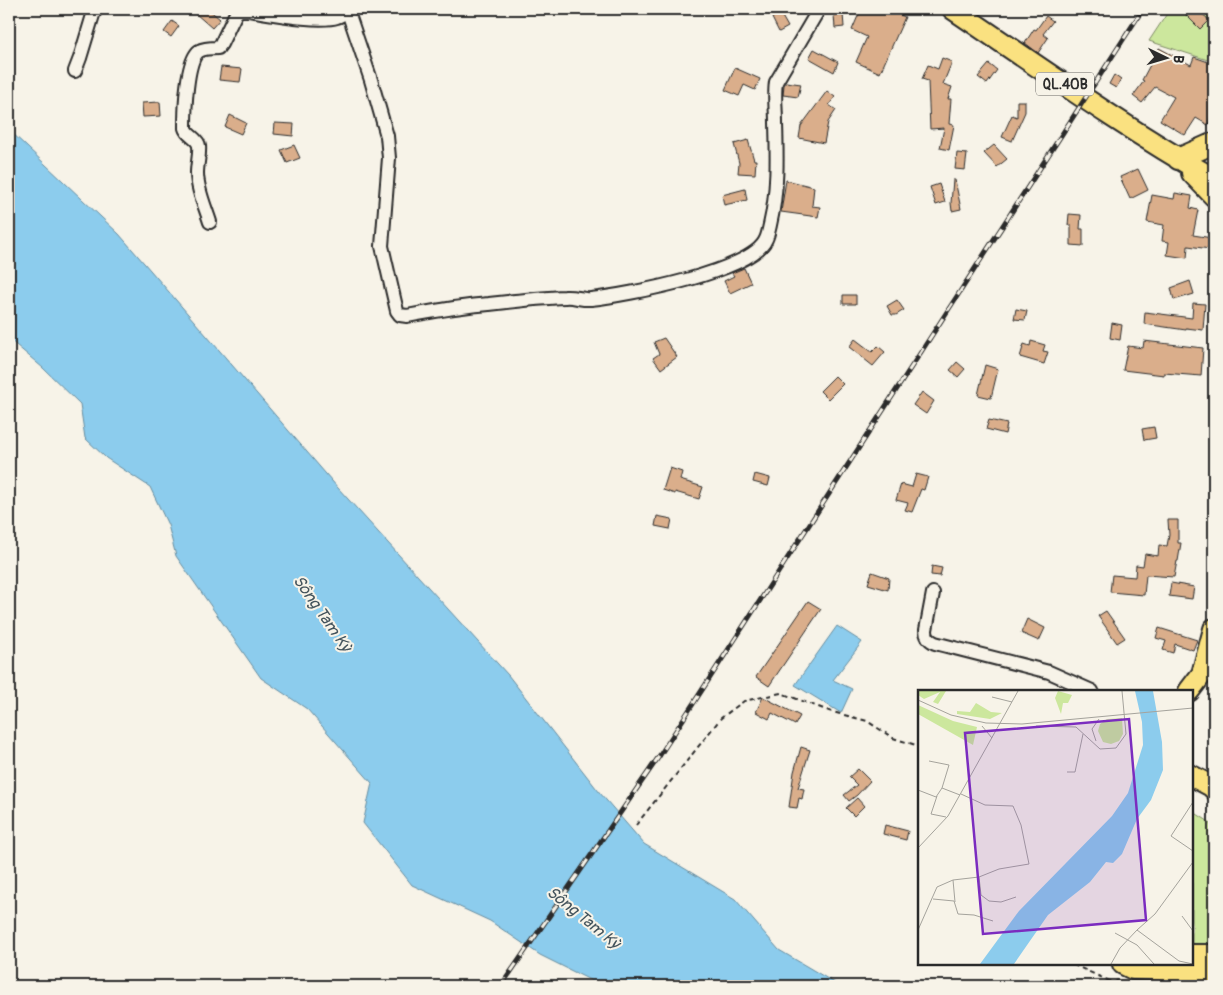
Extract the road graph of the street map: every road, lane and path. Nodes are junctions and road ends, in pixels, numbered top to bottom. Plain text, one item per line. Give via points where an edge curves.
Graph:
1 (96, 9) edge
2 (819, 9) edge
3 (953, 9) edge
4 (347, 10) edge
5 (75, 71) dead end
6 (1214, 143) edge
7 (1178, 158) junction
8 (1214, 179) edge
9 (1214, 196) edge
10 (210, 222) dead end
11 (933, 593) dead end
12 (1214, 629) edge
13 (1090, 690) edge
14 (1190, 690) edge
15 (918, 746) edge
16 (1193, 777) edge
17 (1214, 789) edge
18 (636, 826) dead end
19 (1193, 955) edge
20 (1214, 955) edge
21 (1074, 965) edge
22 (1128, 966) edge
23 (1214, 972) edge

1 - 5 street
2 - 4 street via 776,82 776,192 766,239 759,250 719,270 640,290 588,299 564,297 488,304 407,316 397,311 382,246 389,158 387,136
3 - 7 highway, QL.40B
4 - 10 street via 331,18 240,10 218,48 201,50 195,56 188,76 184,128 199,146 198,183
6 - 7 highway
7 - 8 highway, QL.40B
7 - 9 highway, QL.40B
11 - 13 street via 926,630 929,640 1049,672
12 - 14 highway via 1202,674
15 - 18 path via 893,738 867,721 781,693 744,701 721,718
16 - 17 highway
19 - 20 highway
21 - 22 path via 1114,984
22 - 23 highway

